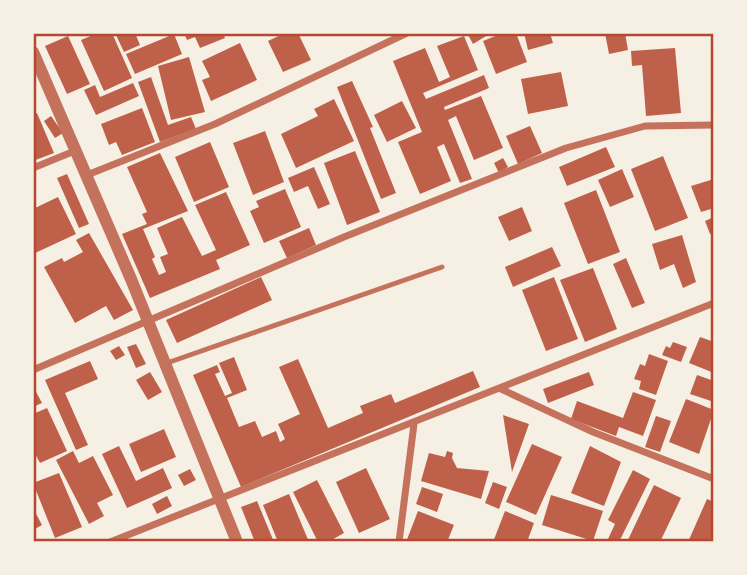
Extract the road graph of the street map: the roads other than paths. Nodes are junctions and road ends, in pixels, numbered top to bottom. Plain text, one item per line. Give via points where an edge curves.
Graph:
1 (407, 33) edge
2 (33, 52) edge
3 (714, 125) edge
4 (77, 150) junction
5 (33, 168) edge
6 (87, 175) junction
7 (442, 267) dead end
8 (712, 305) edge
9 (146, 322) junction
10 (164, 364) junction
11 (33, 370) edge
12 (501, 389) junction
13 (414, 424) junction
14 (714, 479) edge
15 (221, 500) junction
16 (110, 542) edge
17 (237, 542) edge
18 (399, 542) edge

1 - 6 street via 215,124
2 - 4 street
3 - 9 street via 645,126 596,137
4 - 5 street
4 - 6 street
6 - 9 street
7 - 10 lane
8 - 12 street
9 - 10 street
9 - 11 street
10 - 15 street
12 - 13 street
12 - 14 street via 593,432
13 - 15 street
13 - 18 street
15 - 16 street
15 - 17 street

